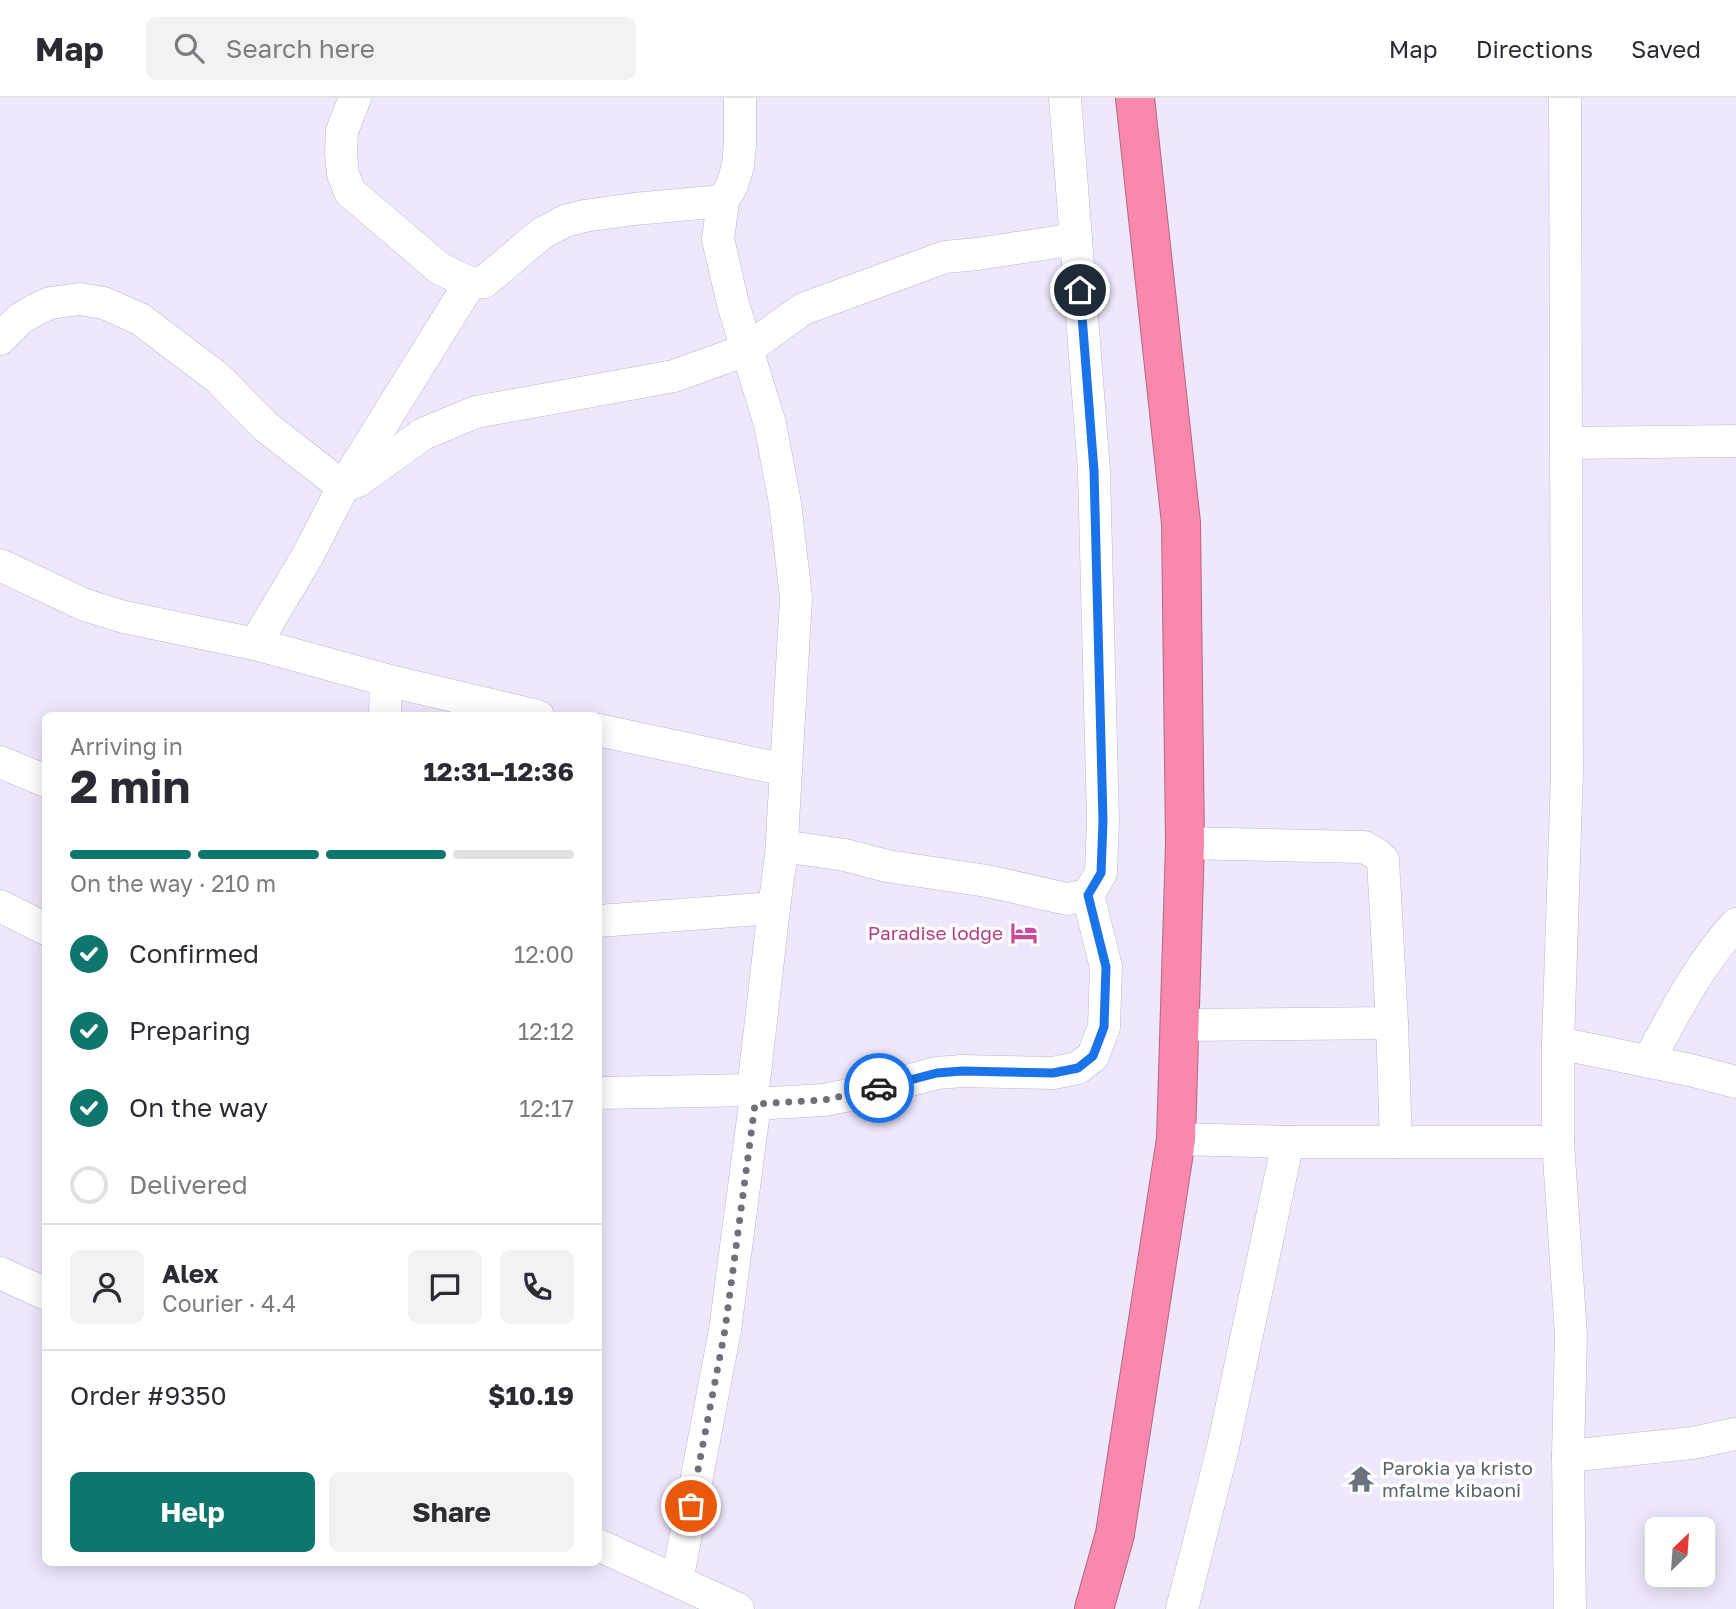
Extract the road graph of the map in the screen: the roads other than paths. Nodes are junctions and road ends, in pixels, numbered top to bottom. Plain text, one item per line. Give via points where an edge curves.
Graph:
1 (355, 98) edge
2 (740, 98) edge
3 (1065, 98) edge
4 (1135, 98) edge
5 (1565, 98) edge
6 (723, 201) junction
7 (1076, 239) junction
8 (470, 283) junction
9 (0, 339) edge
10 (746, 349) junction
11 (1736, 441) edge
12 (1567, 443) junction
13 (343, 486) junction
14 (0, 565) edge
15 (255, 644) junction
16 (386, 680) junction
17 (385, 712) edge
18 (521, 712) edge
19 (602, 731) edge
20 (0, 762) edge
21 (786, 770) junction
22 (42, 779) edge
23 (1185, 843) junction
24 (782, 846) junction
25 (1088, 895) junction
26 (0, 906) edge
27 (774, 908) junction
28 (602, 921) edge
29 (1736, 924) edge
30 (42, 927) edge
31 (1392, 1023) junction
32 (1179, 1025) junction
33 (1558, 1043) junction
34 (1648, 1062) junction
35 (1736, 1082) edge
36 (602, 1093) edge
37 (754, 1097) junction
38 (1176, 1139) junction
39 (1287, 1142) junction
40 (1396, 1142) junction
41 (1558, 1142) junction
42 (0, 1273) edge
43 (42, 1292) edge
44 (1736, 1434) edge
45 (1568, 1456) junction
46 (602, 1547) edge
47 (677, 1581) junction
48 (738, 1609) edge
49 (1094, 1609) edge
50 (1182, 1609) edge
51 (1570, 1609) edge

1 - 8 street via 342,131 342,174 350,192 439,268
2 - 6 street via 738,166
3 - 7 street
4 - 23 highway via 1181,523
5 - 12 street
6 - 8 street via 565,221 541,234 484,282
6 - 10 street via 718,239
7 - 10 street via 945,257 803,309
7 - 25 street via 1094,471 1103,821 1101,873
8 - 13 street
9 - 13 street via 20,319 50,303 80,299 104,303 140,320 218,378 265,426
10 - 13 street via 674,376 476,412 423,434 358,481
10 - 21 street via 770,424 796,598
11 - 12 street
12 - 33 street via 1567,771
13 - 15 street
14 - 15 street via 85,605
15 - 16 street
16 - 17 street
16 - 18 street
19 - 21 street
20 - 22 street
21 - 24 street
23 - 31 street via 1364,847 1375,853 1383,860
23 - 32 highway
24 - 25 street via 1067,899
24 - 27 street
25 - 37 street via 1106,967 1104,1027 1093,1056 1078,1068 1053,1073 937,1073 824,1100
26 - 30 street
27 - 28 street
27 - 37 street
29 - 34 street via 1693,981
31 - 32 street
31 - 40 street
32 - 38 highway
33 - 34 street
33 - 41 street
34 - 35 street
36 - 37 street
37 - 47 street via 725,1330
38 - 39 street
38 - 49 highway via 1115,1534
39 - 40 street
39 - 50 street via 1223,1447
40 - 41 street
41 - 45 street via 1571,1335
42 - 43 street
44 - 45 street
45 - 51 street
46 - 47 street
47 - 48 street

